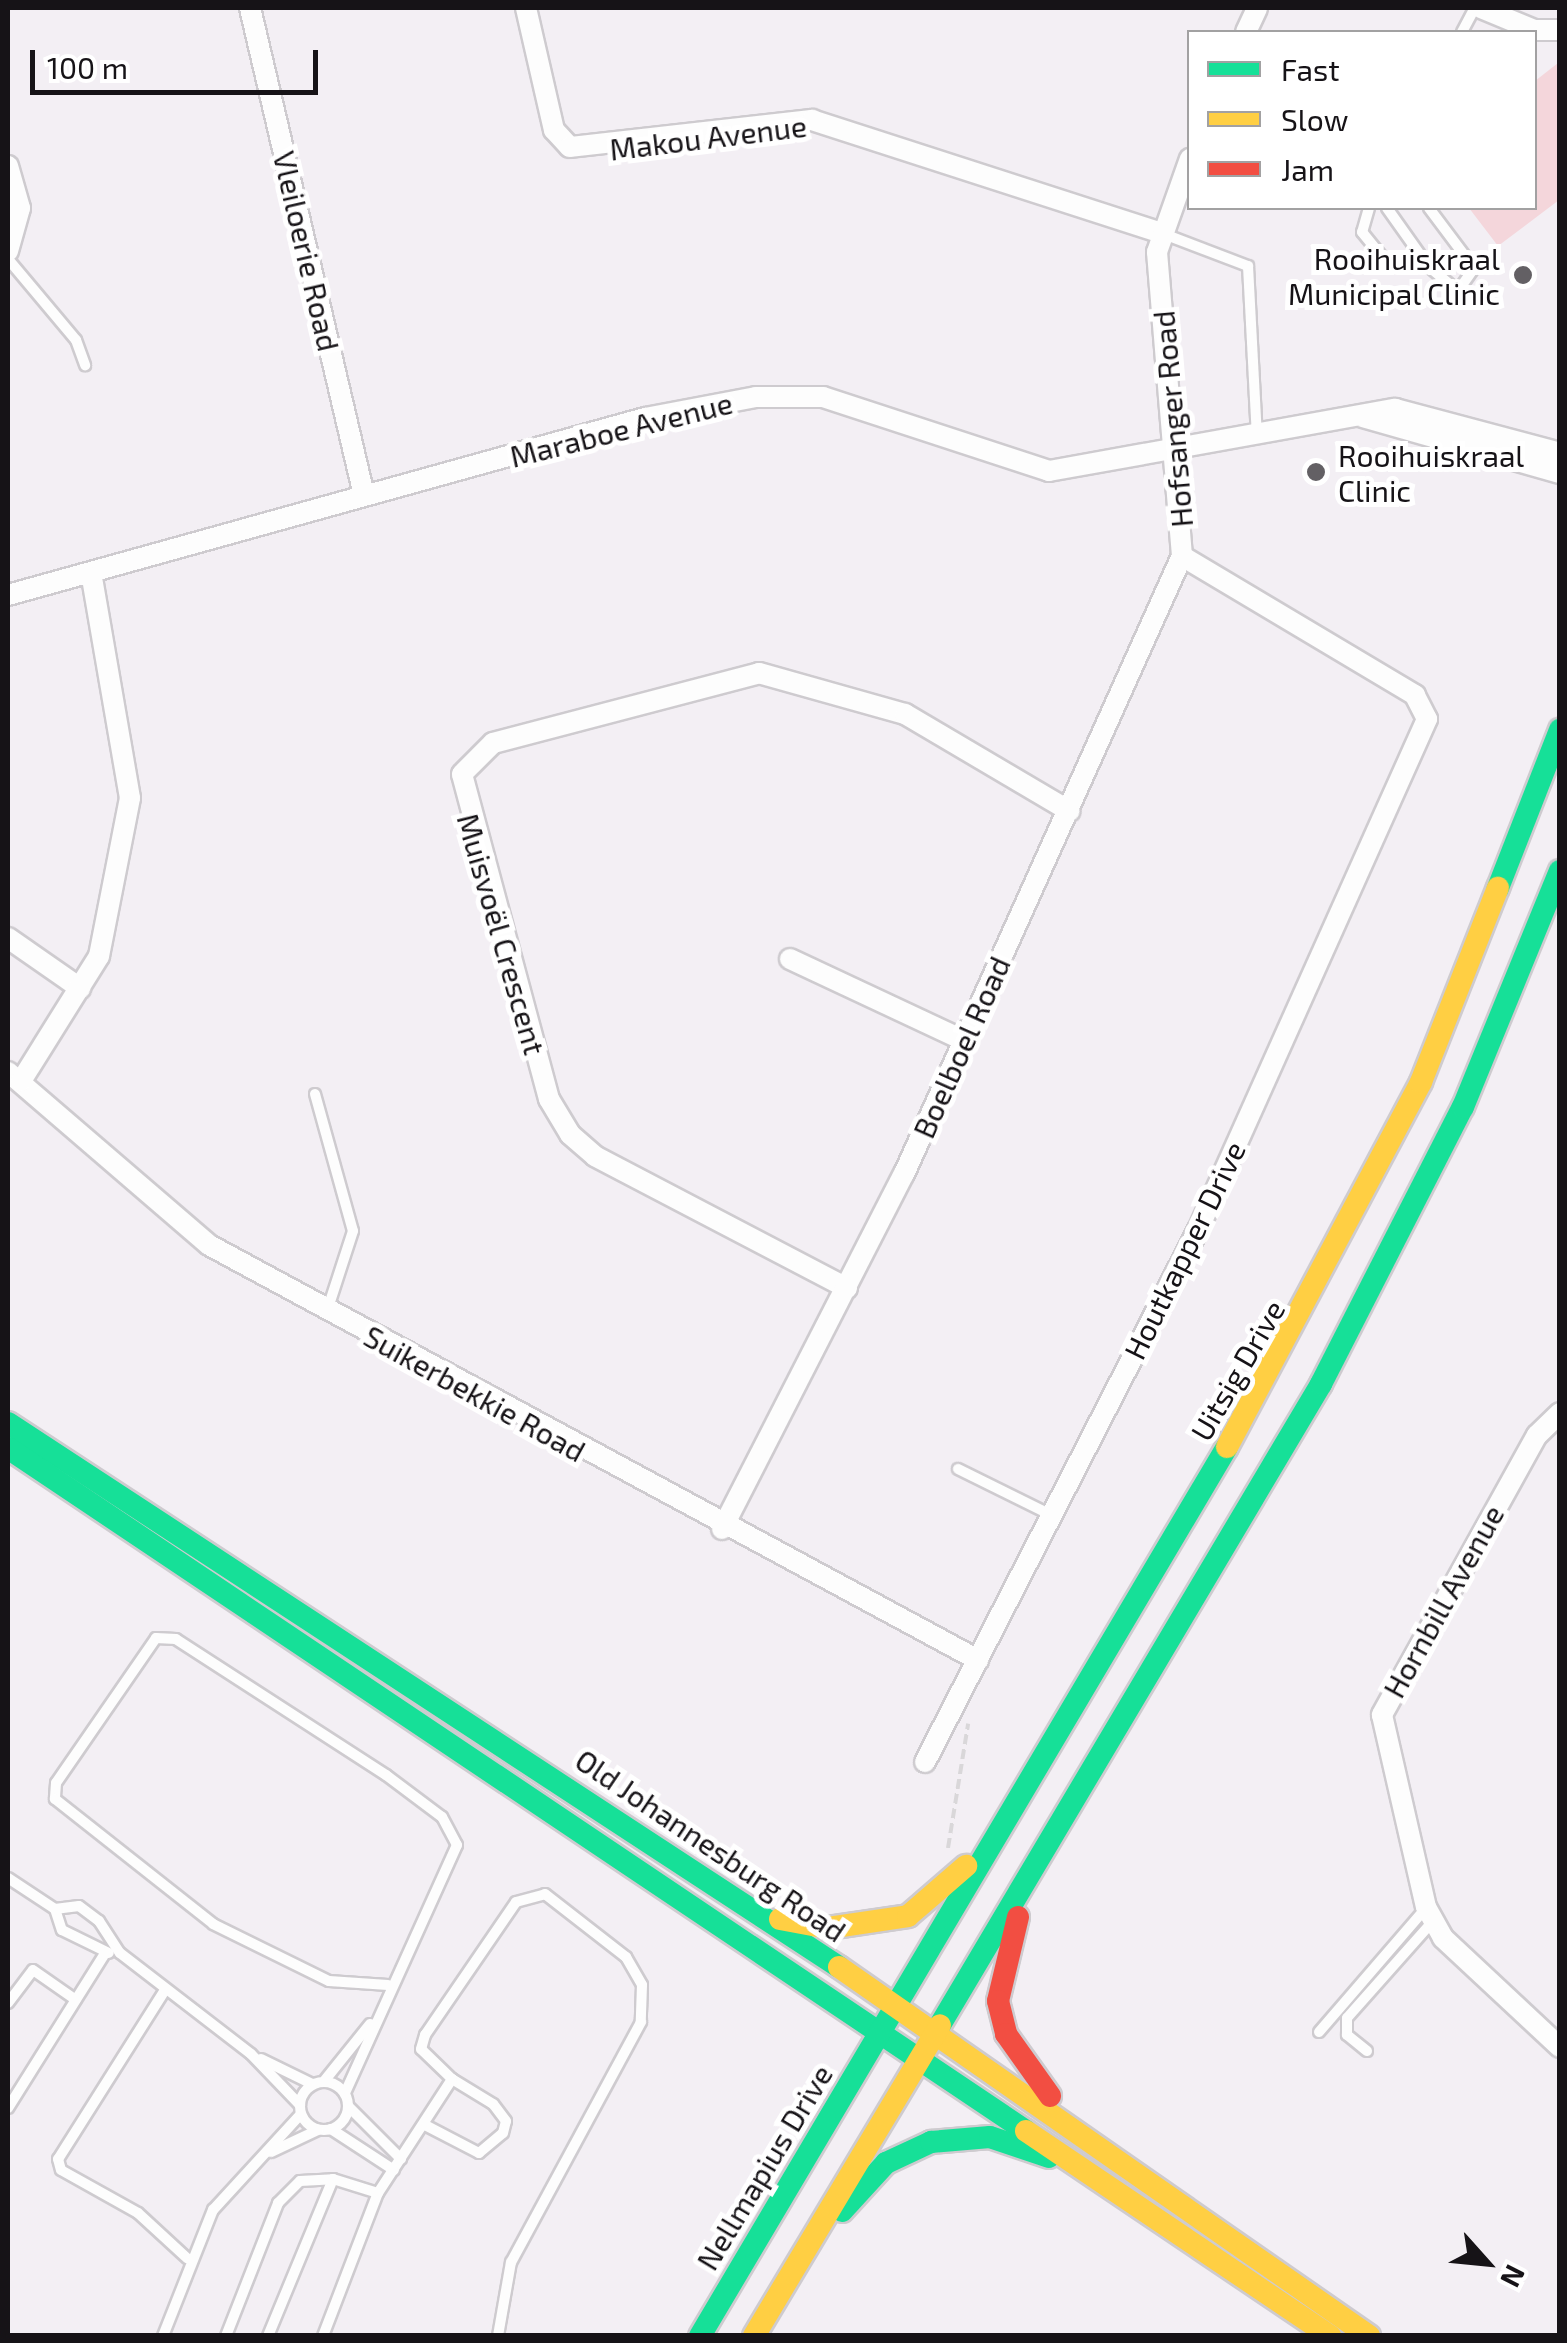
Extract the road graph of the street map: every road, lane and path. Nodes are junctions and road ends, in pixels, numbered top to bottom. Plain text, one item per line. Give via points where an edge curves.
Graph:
1 (250, 8) edge
2 (526, 8) edge
3 (1478, 8) edge
4 (1463, 30) edge
5 (1560, 30) edge
6 (8, 166) edge
7 (1187, 166) edge
8 (1369, 210) edge
9 (1388, 210) edge
10 (1429, 210) edge
11 (1158, 232) junction
12 (8, 251) edge
13 (8, 259) edge
14 (1428, 266) junction
15 (85, 365) dead end
16 (1356, 415) junction
17 (1257, 436) junction
18 (1560, 453) edge
19 (1178, 454) junction
20 (1560, 472) edge
21 (364, 496) junction
22 (1182, 556) junction
23 (92, 577) junction
24 (8, 595) edge
25 (1424, 729) joint
26 (1560, 730) edge
27 (1070, 811) junction
28 (1560, 871) edge
29 (8, 938) edge
30 (790, 959) dead end
31 (80, 988) junction
32 (963, 1040) junction
33 (14, 1077) edge
34 (316, 1094) dead end
35 (847, 1288) junction
36 (326, 1310) junction
37 (1560, 1412) edge
38 (8, 1422) edge
39 (8, 1448) edge
40 (958, 1470) dead end
41 (1052, 1515) junction
42 (722, 1529) junction
43 (978, 1660) junction
44 (969, 1718) dead end
45 (926, 1762) dead end
46 (1072, 1803) junction
47 (997, 1832) junction
48 (948, 1852) dead end
49 (9, 1880) edge
50 (54, 1908) junction
51 (1430, 1914) junction
52 (764, 1916) junction
53 (106, 1952) junction
54 (120, 1953) junction
55 (388, 1985) junction
56 (165, 1990) junction
57 (76, 2000) junction
58 (8, 2003) edge
59 (897, 2005) junction
60 (377, 2016) junction
61 (882, 2030) junction
62 (936, 2030) junction
63 (1319, 2032) dead end
64 (1560, 2047) edge
65 (1367, 2051) dead end
66 (252, 2054) junction
67 (921, 2055) junction
68 (452, 2079) junction
69 (324, 2080) junction
70 (312, 2084) junction
71 (346, 2093) junction
72 (348, 2106) junction
73 (8, 2108) edge
74 (300, 2110) junction
75 (425, 2124) junction
76 (331, 2129) junction
77 (318, 2130) junction
78 (1101, 2144) junction
79 (265, 2154) junction
80 (402, 2159) junction
81 (394, 2170) junction
82 (1092, 2174) junction
83 (334, 2180) junction
84 (378, 2193) junction
85 (187, 2258) junction
86 (782, 2283) junction
87 (163, 2336) edge
88 (226, 2336) edge
89 (268, 2336) edge
90 (322, 2336) edge
91 (498, 2336) edge
92 (700, 2336) edge
93 (754, 2336) edge
94 (1330, 2336) edge
95 (1369, 2336) edge

1 - 21 street, Vleiloerie Road
2 - 11 street, Makou Avenue via 554,130 570,147 812,120
3 - 4 lane
3 - 5 street via 1534,30
6 - 12 street via 20,208
7 - 11 street, Hofsanger Road
8 - 14 lane via 1364,237 1385,260
9 - 14 lane
10 - 14 lane via 1475,276 1452,290
11 - 17 lane via 1248,266
11 - 19 street, Hofsanger Road
13 - 15 lane via 76,340
16 - 17 street, Maraboe Avenue
16 - 18 street, Maraboe Avenue via 1427,414
16 - 20 street, Maraboe Avenue
17 - 19 street, Maraboe Avenue
19 - 21 street, Maraboe Avenue via 1037,469 824,397 756,397
19 - 22 street, Hofsanger Road
21 - 23 street, Maraboe Avenue
22 - 25 street, Hofsanger Road via 1416,695 1427,710
22 - 27 street, Boelboel Road
23 - 24 street, Maraboe Avenue
23 - 31 street via 130,798 106,940
25 - 41 street, Houtkapper Drive via 1198,1230
26 - 47 main road, Uitsig Drive via 1453,1008 1366,1196 1280,1360
27 - 32 street, Boelboel Road
27 - 35 street, Muisvoël Crescent via 905,714 759,674 493,743 462,774 548,1099 570,1134 595,1156
28 - 46 main road via 1463,1107 1321,1384
29 - 31 street
30 - 32 street
31 - 33 street
32 - 35 street, Boelboel Road
33 - 36 street, Suikerbekkie Road via 177,1224
34 - 36 lane via 353,1230
35 - 42 street, Boelboel Road
36 - 42 street, Suikerbekkie Road
37 - 51 street, Hornbill Avenue via 1536,1435 1385,1703 1386,1748
38 - 52 main road, Old Johannesburg Road
39 - 61 main road, Old Johannesburg Road
40 - 41 lane
41 - 43 street, Houtkapper Drive
42 - 43 street, Suikerbekkie Road
43 - 45 street, Houtkapper Drive
44 - 48 path
46 - 62 main road
46 - 78 main road via 1008,1940 998,2001 1026,2070
47 - 52 main road via 908,1916 828,1928
47 - 59 main road, Uitsig Drive
49 - 50 lane
50 - 53 lane via 62,1930
50 - 54 lane via 79,1906 110,1930
51 - 63 lane
51 - 64 street
51 - 65 lane via 1347,2018 1348,2034
52 - 59 main road, Old Johannesburg Road
53 - 54 lane
53 - 57 lane
54 - 56 lane
55 - 55 lane via 329,1980 213,1924 55,1799 56,1783 156,1638 176,1639 442,1817 456,1845
55 - 60 lane
56 - 66 lane
56 - 85 lane via 58,2159 60,2170 138,2214
57 - 58 lane via 33,1970
57 - 73 lane
59 - 61 main road, Nellmapius Drive
59 - 62 main road, Old Johannesburg Road
60 - 69 lane
60 - 71 lane
61 - 67 main road, Old Johannesburg Road
61 - 92 main road, Nellmapius Drive
62 - 67 main road
62 - 78 main road, Old Johannesburg Road
66 - 70 lane
66 - 74 lane
67 - 82 main road, Old Johannesburg Road
67 - 86 main road
68 - 75 lane
68 - 75 lane via 493,2104 506,2121 503,2134 479,2153
68 - 91 lane via 421,2049 425,2035 527,1892 545,1894 626,1957 642,1985 640,2022 511,2262
69 - 70 lane
69 - 71 lane
70 - 74 lane
71 - 72 lane
72 - 76 lane
72 - 80 lane
74 - 77 lane
74 - 79 lane
75 - 80 lane
76 - 77 lane
76 - 81 lane
77 - 79 lane
78 - 95 main road, Old Johannesburg Road
79 - 85 lane via 213,2210
80 - 81 lane
81 - 84 lane
82 - 86 main road via 1004,2139 931,2142 872,2176
82 - 94 main road, Old Johannesburg Road
83 - 84 lane
83 - 88 lane via 300,2180 278,2203
83 - 89 lane
84 - 90 lane
85 - 87 lane
86 - 93 main road

